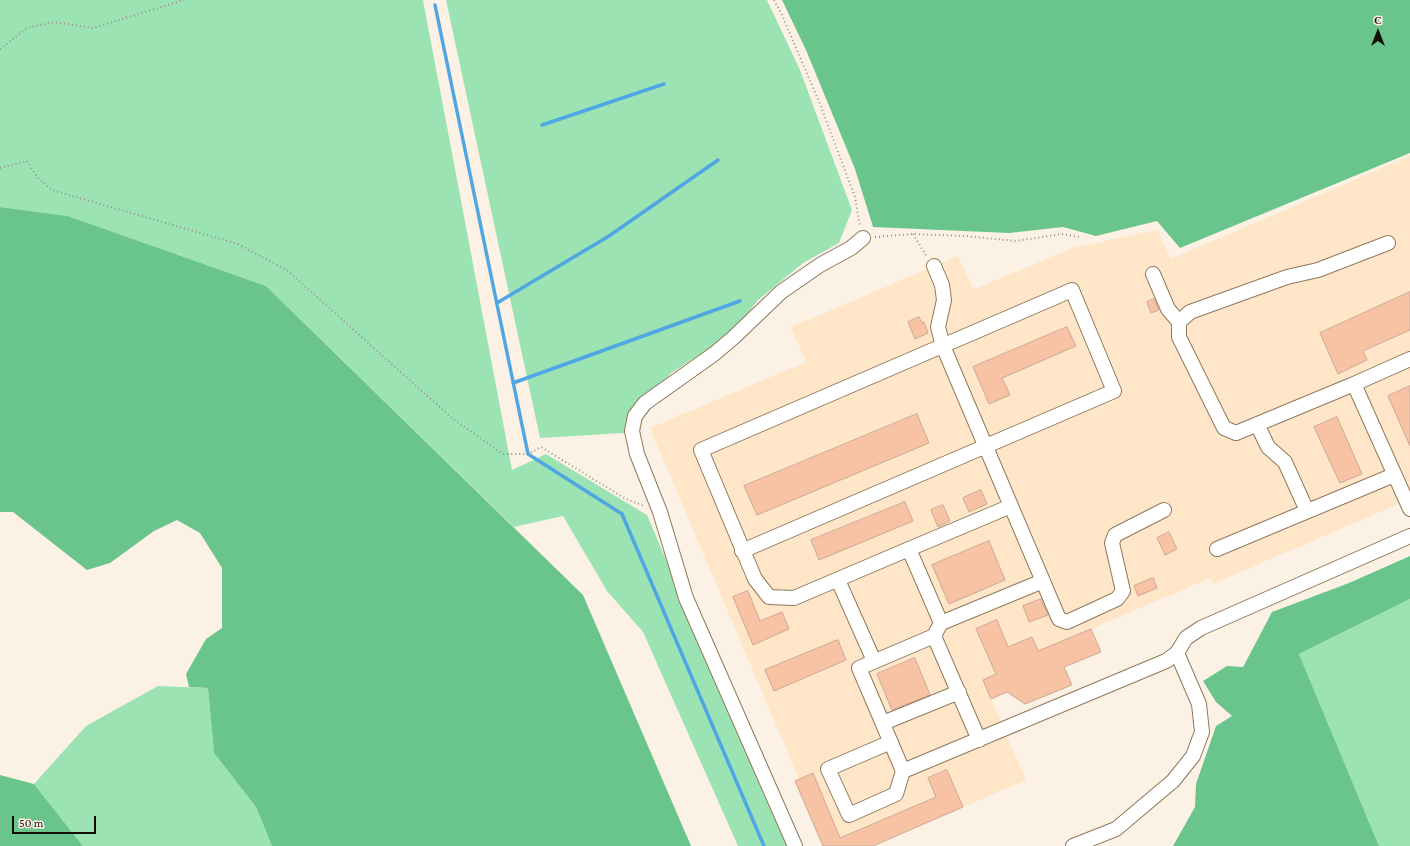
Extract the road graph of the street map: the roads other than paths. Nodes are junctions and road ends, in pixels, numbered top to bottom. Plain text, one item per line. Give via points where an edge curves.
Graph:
1 (863, 238) road end
2 (1388, 243) dead end
3 (934, 266) road end
4 (1153, 274) dead end
5 (1179, 322) junction
6 (943, 346) junction
7 (1410, 359) edge
8 (1354, 384) junction
9 (1257, 424) junction
10 (986, 446) junction
11 (1394, 474) junction
12 (1011, 506) junction
13 (1164, 510) dead end
14 (1410, 510) edge
15 (1307, 511) junction
16 (1410, 536) edge
17 (1217, 549) dead end
18 (909, 550) junction
19 (742, 551) junction
20 (838, 580) junction
21 (1044, 581) junction
22 (941, 623) junction
23 (934, 636) junction
24 (1177, 653) junction
25 (874, 661) junction
26 (958, 692) junction
27 (883, 723) junction
28 (979, 740) junction
29 (891, 742) junction
30 (903, 771) junction
31 (795, 846) edge
32 (1073, 846) edge

1 - 31 lane via 781,292 714,354 645,403 635,416 632,431 637,454 660,512 686,598
2 - 5 lane via 1318,270 1286,276 1190,312
3 - 6 lane via 942,285 944,300 938,327
4 - 5 lane via 1168,309
5 - 9 lane via 1179,338 1224,428 1236,433
6 - 10 lane
6 - 10 lane via 1072,290 1114,391
6 - 19 lane via 701,450
7 - 8 lane
8 - 9 lane
8 - 11 lane
9 - 15 lane via 1268,447 1285,462
10 - 12 lane
10 - 19 lane
11 - 14 lane
11 - 15 lane
12 - 18 lane
12 - 21 lane
13 - 21 lane via 1115,535 1112,543 1123,591 1117,599 1067,622 1059,619
15 - 17 lane
16 - 24 lane via 1201,628 1186,638
18 - 20 lane
18 - 22 lane
19 - 20 lane via 755,579 769,597 794,598
20 - 25 lane
21 - 22 lane
22 - 23 lane
23 - 25 lane
23 - 26 lane
24 - 28 lane via 1166,661
24 - 32 lane via 1199,704 1202,732 1193,756 1173,782 1116,829
25 - 27 lane via 859,668
26 - 27 lane
26 - 28 lane
27 - 29 lane
28 - 30 lane
29 - 30 lane
29 - 30 lane via 828,769 849,814 896,794

